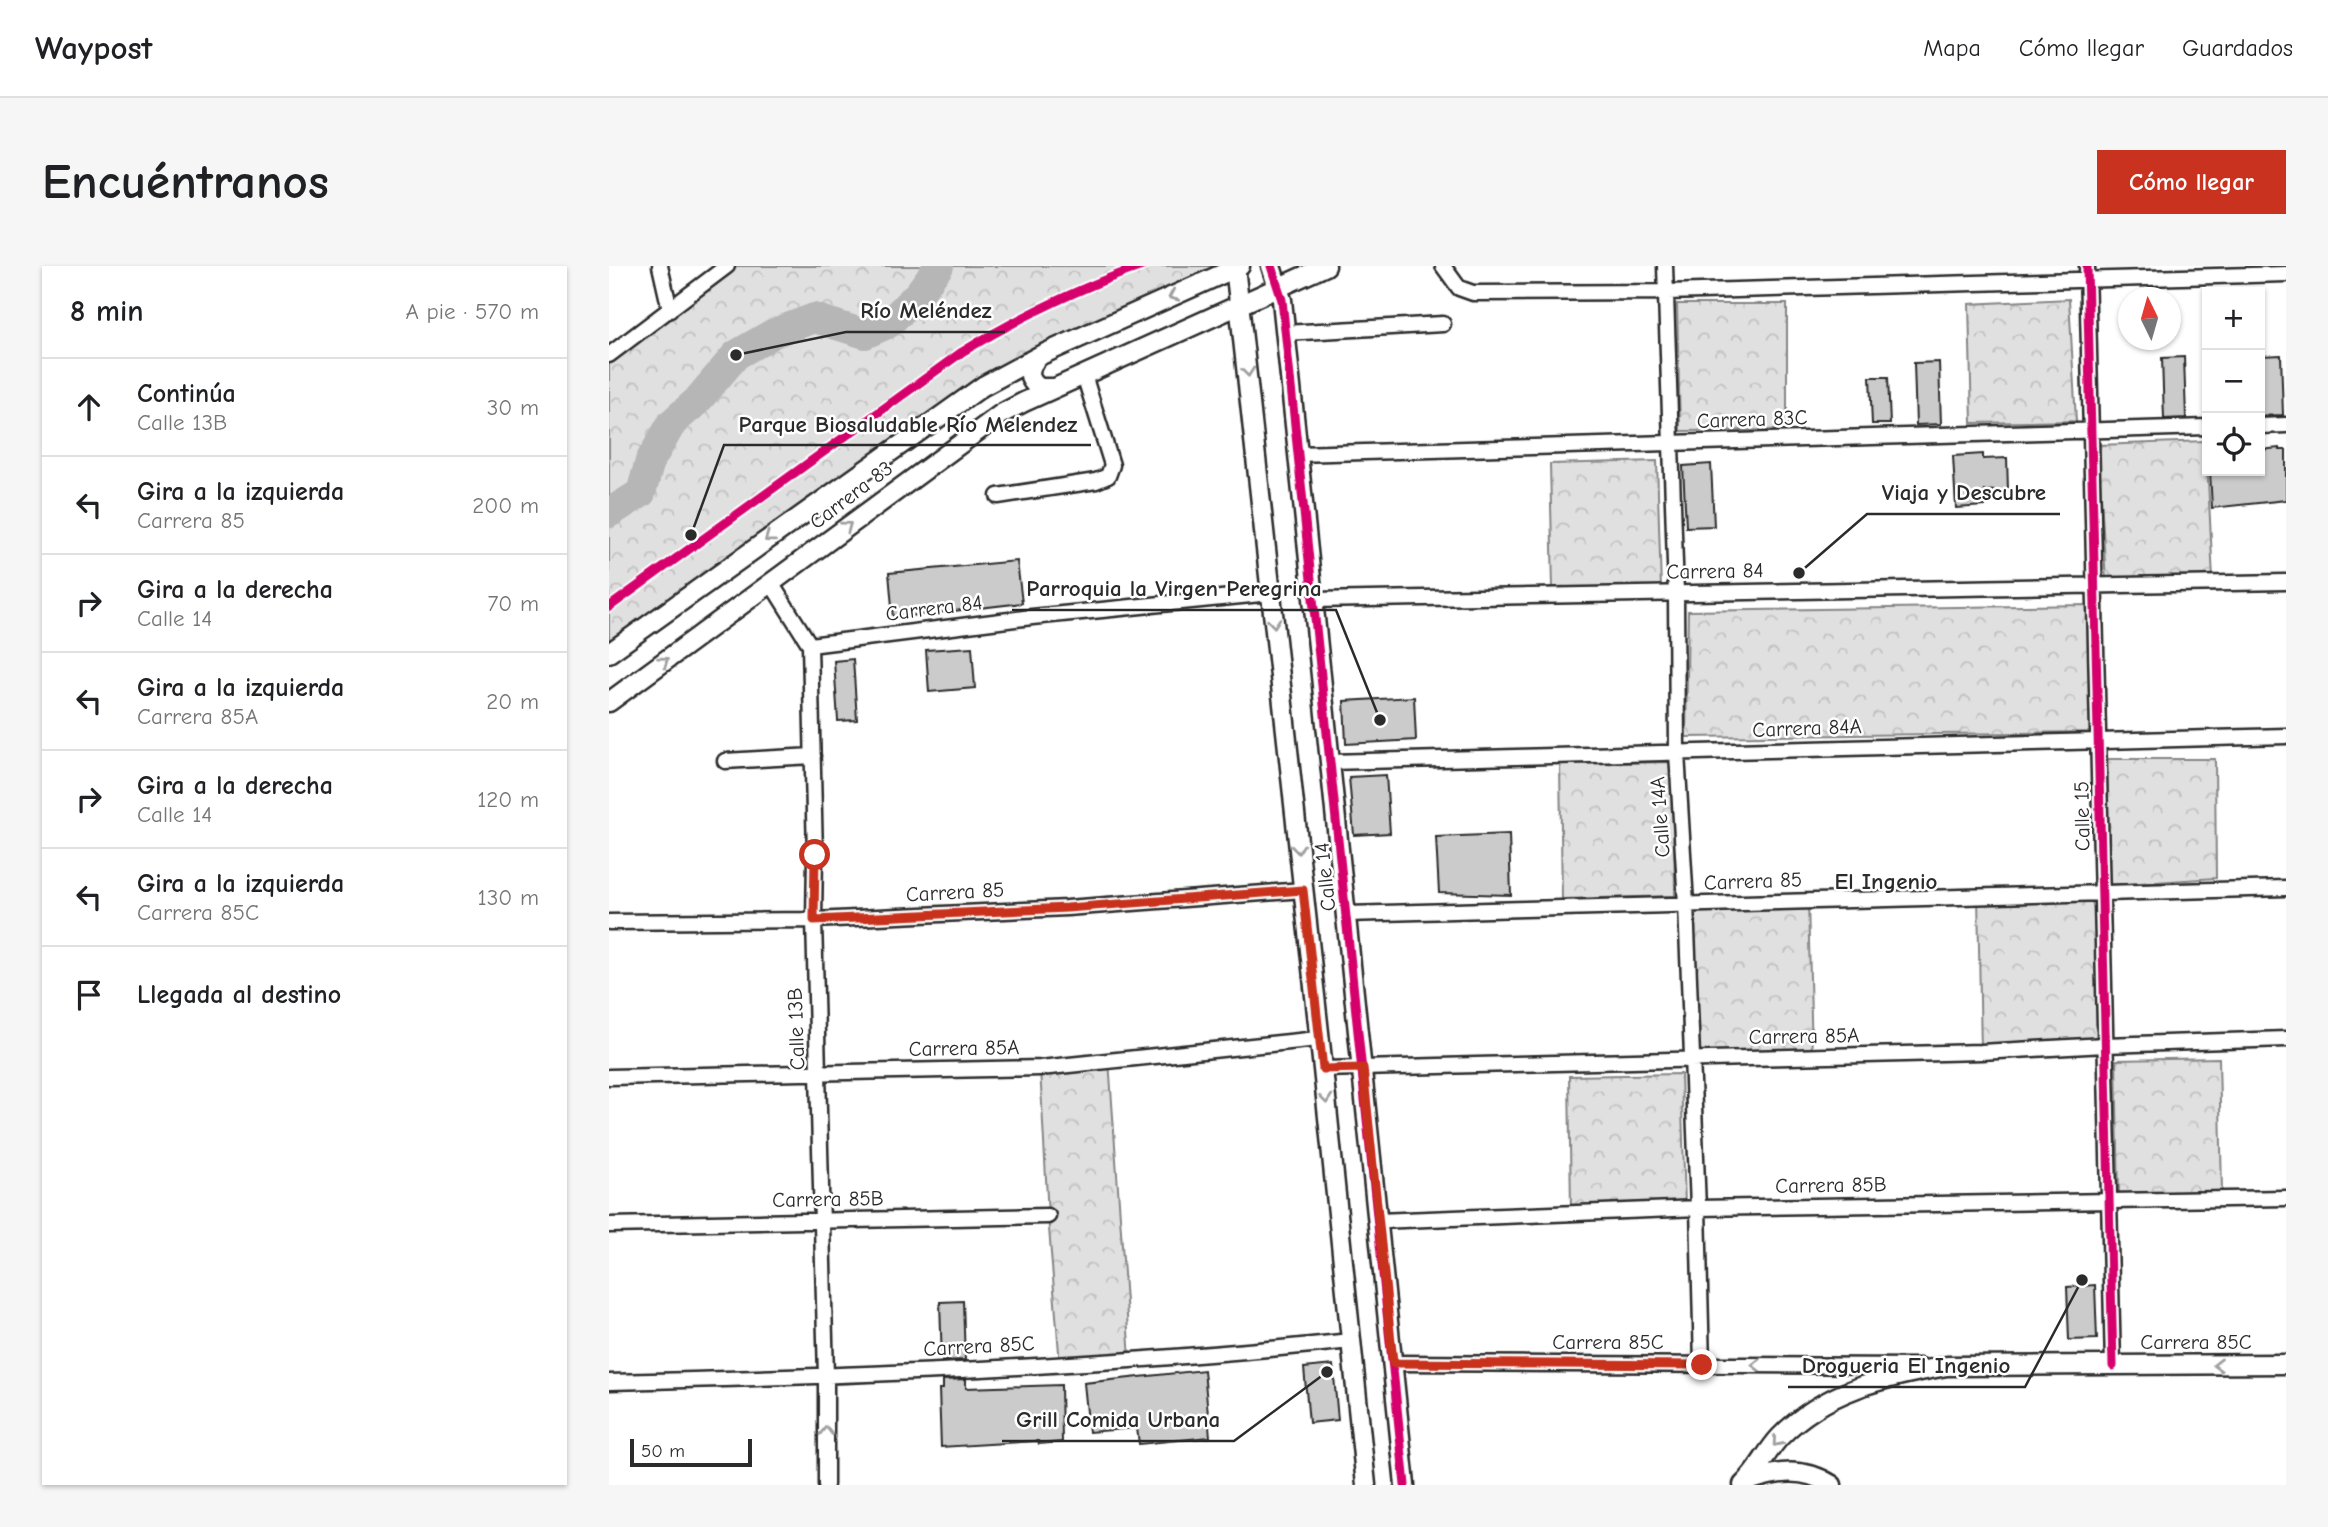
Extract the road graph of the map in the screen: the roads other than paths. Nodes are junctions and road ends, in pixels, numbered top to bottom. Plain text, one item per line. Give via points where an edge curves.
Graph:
1 (660, 266) edge
2 (727, 266) edge
3 (1271, 266) edge
4 (1327, 266) edge
5 (1444, 266) edge
6 (1665, 266) edge
7 (1236, 267) edge
8 (2087, 272) edge
9 (2286, 274) edge
10 (1278, 288) junction
11 (1667, 292) junction
12 (1240, 304) junction
13 (670, 310) junction
14 (1443, 324) dead end
15 (1285, 333) junction
16 (609, 355) edge
17 (1041, 355) junction
18 (1084, 375) junction
19 (983, 386) junction
20 (1054, 388) junction
21 (1001, 415) junction
22 (2286, 425) edge
23 (2265, 426) edge
24 (2202, 427) edge
25 (2091, 430) junction
26 (1670, 442) junction
27 (1297, 454) junction
28 (998, 496) dead end
29 (2286, 582) edge
30 (771, 583) junction
31 (2094, 585) junction
32 (1271, 593) junction
33 (1676, 593) junction
34 (1313, 600) junction
35 (810, 645) junction
36 (609, 653) edge
37 (609, 702) edge
38 (2286, 736) edge
39 (2098, 741) junction
40 (1677, 753) junction
41 (813, 756) junction
42 (725, 761) dead end
43 (1330, 762) junction
44 (2286, 888) edge
45 (1303, 890) junction
46 (2102, 894) junction
47 (1686, 904) junction
48 (1347, 914) junction
49 (814, 920) junction
50 (609, 922) edge
51 (1318, 1039) junction
52 (2286, 1039) edge
53 (2105, 1045) junction
54 (1691, 1060) junction
55 (1363, 1068) junction
56 (1323, 1069) junction
57 (819, 1072) junction
58 (609, 1077) edge
59 (2286, 1198) edge
60 (2109, 1202) junction
61 (1698, 1208) junction
62 (1048, 1216) dead end
63 (821, 1220) junction
64 (1378, 1221) junction
65 (609, 1225) edge
66 (1351, 1341) junction
67 (1393, 1363) junction
68 (2286, 1364) edge
69 (1702, 1365) junction
70 (1947, 1366) junction
71 (2113, 1366) junction
72 (826, 1377) junction
73 (609, 1382) edge
74 (1746, 1483) edge
75 (826, 1485) edge
76 (1366, 1485) edge
77 (1405, 1485) edge
78 (1832, 1485) edge

1 - 13 street
2 - 13 street
3 - 10 street, Calle 14
4 - 10 street, Carrera 83
5 - 11 street via 1459,288 1473,293
6 - 11 street, Calle 14A
7 - 12 street, Calle 14
7 -> 17 street, Carrera 83
8 - 9 street
8 - 11 street
8 - 25 street, Calle 15
10 - 12 street, Carrera 83
10 - 15 street, Calle 14
11 - 26 street, Calle 14A
12 - 18 street, Carrera 83
12 -> 32 street, Calle 14
13 - 16 street
14 - 15 street
15 - 27 street, Calle 14
17 - 19 street, Carrera 83
17 - 20 street via 1030,369 1031,380 1040,388
18 - 20 street, Carrera 83
18 - 28 street via 1112,465 1108,476
19 - 21 street via 999,385 1007,391 1010,401
19 -> 36 street, Carrera 83
20 - 21 street, Carrera 83
30 -> 21 street, Carrera 83
22 - 23 street
24 - 25 street, Carrera 83C
25 - 26 street, Carrera 83C
25 - 31 street, Calle 15
26 - 27 street, Carrera 83C
26 - 33 street, Calle 14A
27 - 34 street, Calle 14
29 - 31 street, Carrera 84
30 - 35 street
37 -> 30 street, Carrera 83
31 - 33 street, Carrera 84
31 - 39 street, Calle 15
32 - 35 street, Carrera 84
32 -> 45 street, Calle 14
33 - 34 street, Carrera 84
33 - 40 street, Calle 14A
34 - 43 street, Calle 14
35 - 41 street, Calle 13B
38 - 39 street, Carrera 84A
39 - 40 street, Carrera 84A
39 - 46 street, Calle 15
40 - 43 street, Carrera 84A
40 - 47 street, Calle 14A
41 - 42 street
41 - 49 street, Calle 13B
43 - 48 street, Calle 14
44 - 46 street, Carrera 85
45 - 49 street, Carrera 85 via 1067,908
45 - 51 street, Calle 14
46 - 47 street, Carrera 85
46 - 53 street, Calle 15
47 - 48 street, Carrera 85
47 - 54 street, Calle 14A
48 - 55 street, Calle 14
49 - 50 street, Carrera 85
49 - 57 street, Calle 13B
51 - 56 street, Calle 14
51 - 57 street, Carrera 85A via 1040,1068
52 - 53 street, Carrera 85A
53 - 54 street, Carrera 85A
53 - 60 street, Calle 15
54 - 55 street, Carrera 85A
54 - 61 street, Calle 14A
55 - 56 street, Carrera 85A
55 - 64 street, Calle 14
56 -> 66 street, Calle 14
57 - 58 street, Carrera 85A
57 - 63 street, Calle 13B
59 - 60 street, Carrera 85B
60 - 61 street, Carrera 85B
60 - 71 street, Calle 15
61 - 64 street, Carrera 85B
61 - 69 street, Calle 14A
62 - 63 street, Carrera 85B
63 - 65 street, Carrera 85B
63 - 72 street, Calle 13B
64 - 67 street, Calle 14
66 - 72 street, Carrera 85C via 1060,1365
66 - 76 street, Calle 14
67 - 69 street, Carrera 85C
67 - 77 street, Calle 14
68 -> 71 street, Carrera 85C
70 -> 69 street, Carrera 85C
70 - 71 street, Carrera 85C
70 -> 74 street via 1859,1385 1823,1403 1780,1437
72 - 73 street, Carrera 85C
75 -> 72 street, Calle 13B
74 - 78 street via 1775,1472 1803,1473

